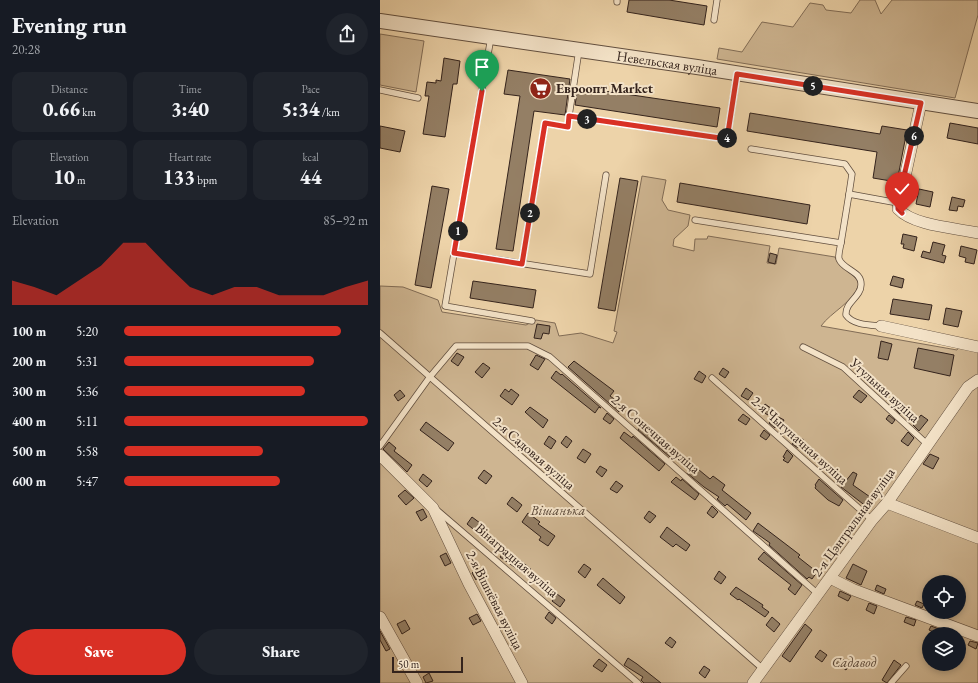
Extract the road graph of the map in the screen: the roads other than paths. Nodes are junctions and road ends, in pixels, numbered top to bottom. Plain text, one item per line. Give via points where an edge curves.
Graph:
1 (717, 0) edge
2 (714, 20) dead end
3 (380, 21) edge
4 (491, 37) junction
5 (579, 50) junction
6 (737, 74) junction
7 (380, 90) edge
8 (418, 98) dead end
9 (921, 103) junction
10 (978, 111) edge
11 (569, 116) junction
12 (751, 149) dead end
13 (606, 176) dead end
14 (849, 194) junction
15 (898, 202) junction
16 (695, 220) dead end
17 (978, 233) edge
18 (841, 244) junction
19 (454, 253) junction
20 (522, 264) junction
21 (532, 321) dead end
22 (881, 326) joint
23 (380, 334) edge
24 (803, 347) dead end
25 (978, 347) edge
26 (429, 378) junction
27 (712, 378) dead end
28 (978, 380) edge
29 (927, 444) junction
30 (380, 446) edge
31 (380, 455) edge
32 (887, 503) junction
33 (433, 508) junction
34 (872, 520) junction
35 (978, 538) edge
36 (830, 578) junction
37 (818, 594) junction
38 (380, 617) edge
39 (978, 636) edge
40 (906, 666) dead end
41 (763, 668) junction
42 (417, 683) edge
43 (522, 683) edge
44 (638, 683) edge
45 (753, 683) edge
46 (891, 683) edge

1 - 2 lane
3 - 4 street, Невельская вуліца
4 - 5 street, Невельская вуліца
4 - 19 lane
5 - 6 street, Невельская вуліца
5 - 11 lane
6 - 9 street, Невельская вуліца
6 - 11 lane via 727,139
7 - 8 lane
9 - 10 street, Невельская вуліца
9 - 15 street
11 - 20 lane via 568,127 545,123
12 - 14 lane via 845,164 852,174
13 - 20 lane via 590,274
14 - 15 lane
14 - 18 lane
15 - 17 street via 898,209 902,213 919,221
16 - 18 lane
18 - 22 lane via 838,257 840,262 854,271 862,284 848,306 846,315 849,320 855,322
19 - 20 lane
19 - 21 lane via 445,306
22 - 25 street
23 - 26 lane, 2-я Садовая вуліца
24 - 29 lane, Утульная вуліца via 843,367
26 - 30 lane
26 - 37 lane, 2-я Сонечная вуліца via 456,346 528,346 550,357
26 - 41 lane, 2-я Садовая вуліца
27 - 34 lane, 2-я Чыгуначная вуліца
28 - 29 street, 2-я Цэнтральная вуліца via 968,387
29 - 32 street, 2-я Цэнтральная вуліца
31 - 33 street, Вінаградная вуліца
32 - 34 street, 2-я Цэнтральная вуліца
32 - 35 street
33 - 43 street, 2-я Вішнёвая вуліца via 469,584
33 - 44 lane, Вінаградная вуліца
34 - 36 street, 2-я Цэнтральная вуліца
36 - 37 street, 2-я Цэнтральная вуліца
36 - 39 street via 854,590
37 - 41 street, 2-я Цэнтральная вуліца
38 - 42 street
40 - 46 lane
41 - 45 street, 2-я Цэнтральная вуліца

